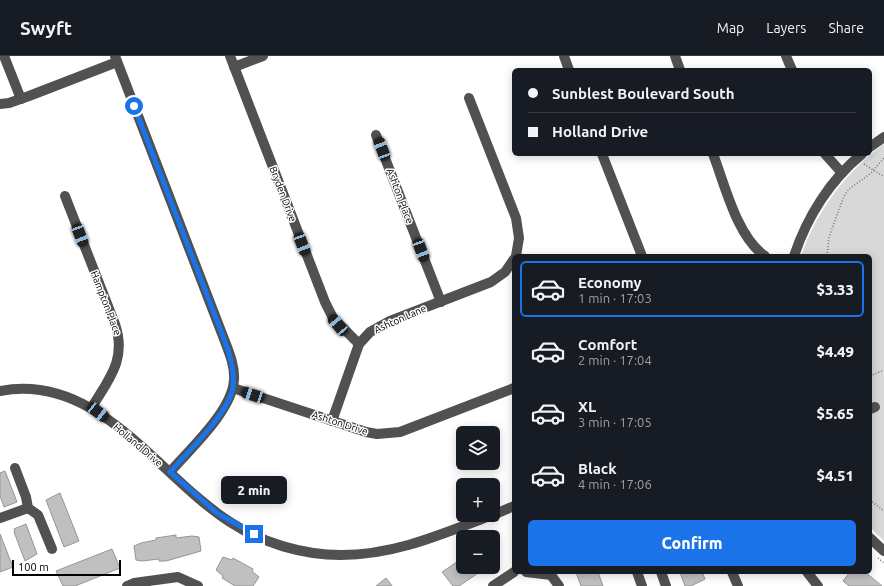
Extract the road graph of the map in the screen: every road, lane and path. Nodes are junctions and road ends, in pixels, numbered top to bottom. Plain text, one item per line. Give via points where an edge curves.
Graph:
1 (4, 56) edge
2 (230, 56) edge
3 (263, 56) edge
4 (564, 56) edge
5 (675, 56) edge
6 (786, 56) edge
7 (116, 59) edge
8 (234, 67) junction
9 (569, 68) edge
10 (679, 68) edge
11 (791, 68) edge
12 (469, 98) dead end
13 (21, 99) junction
14 (0, 104) edge
15 (376, 135) dead end
16 (884, 137) edge
17 (872, 146) edge
18 (603, 156) edge
19 (714, 156) edge
20 (827, 156) edge
21 (862, 158) edge
22 (884, 158) edge
23 (874, 170) junction
24 (842, 173) junction
25 (884, 177) edge
26 (65, 196) dead end
27 (516, 254) edge
28 (641, 254) edge
29 (763, 254) edge
30 (795, 254) edge
31 (827, 254) edge
32 (512, 263) edge
33 (441, 302) junction
34 (359, 344) junction
35 (884, 370) edge
36 (872, 375) edge
37 (233, 388) junction
38 (512, 389) edge
39 (0, 391) edge
40 (92, 407) junction
41 (332, 421) junction
42 (15, 468) dead end
43 (170, 472) junction
44 (872, 502) edge
45 (512, 507) edge
46 (28, 508) junction
47 (884, 511) edge
48 (500, 512) edge
49 (0, 518) edge
50 (473, 522) edge
51 (872, 540) edge
52 (52, 549) dead end
53 (884, 551) edge
54 (512, 573) edge
55 (538, 574) edge
56 (638, 574) edge
57 (662, 574) edge
58 (733, 574) edge
59 (808, 574) edge
60 (127, 586) edge
61 (198, 586) edge
62 (493, 586) edge
63 (559, 586) edge
64 (642, 586) edge
65 (666, 586) edge
66 (736, 586) edge
67 (818, 586) edge

1 - 13 street
2 - 8 street, Bryden Drive
3 - 8 street
4 - 9 street
5 - 10 street
6 - 11 street
7 - 13 street
7 - 37 street via 229,352
8 - 34 street, Bryden Drive via 325,302 333,318
12 - 27 street via 516,218 520,238
13 - 14 street
15 - 33 street, Ashton Place
16 - 17 street
18 - 28 street
19 - 29 street via 742,230
20 - 24 street
21 - 23 path
21 - 24 street
22 - 23 path
23 - 25 path
23 - 31 path via 849,189 844,196 829,237
24 - 30 street via 812,215
26 - 40 street, Hampton Place via 120,342 117,364
32 - 33 street, Ashton Lane via 496,280
33 - 34 street, Ashton Lane via 382,325 370,332
34 - 41 street, Ashton Lane
35 - 36 path
37 - 41 street, Ashton Drive
37 - 43 street via 222,411
38 - 41 street, Ashton Drive via 395,433 372,434
39 - 40 street, Holland Drive via 24,389 56,393
40 - 43 street, Holland Drive
42 - 46 street
43 - 50 street, Holland Drive via 217,513 244,530 279,544 324,554 360,555 397,550
44 - 47 path
45 - 48 street, Holland Drive
46 - 49 street
46 - 52 street via 38,515
51 - 53 street
54 - 62 street
55 - 63 street via 551,576
56 - 64 street
57 - 65 street
58 - 66 street
59 - 67 street
60 - 61 street via 178,577

